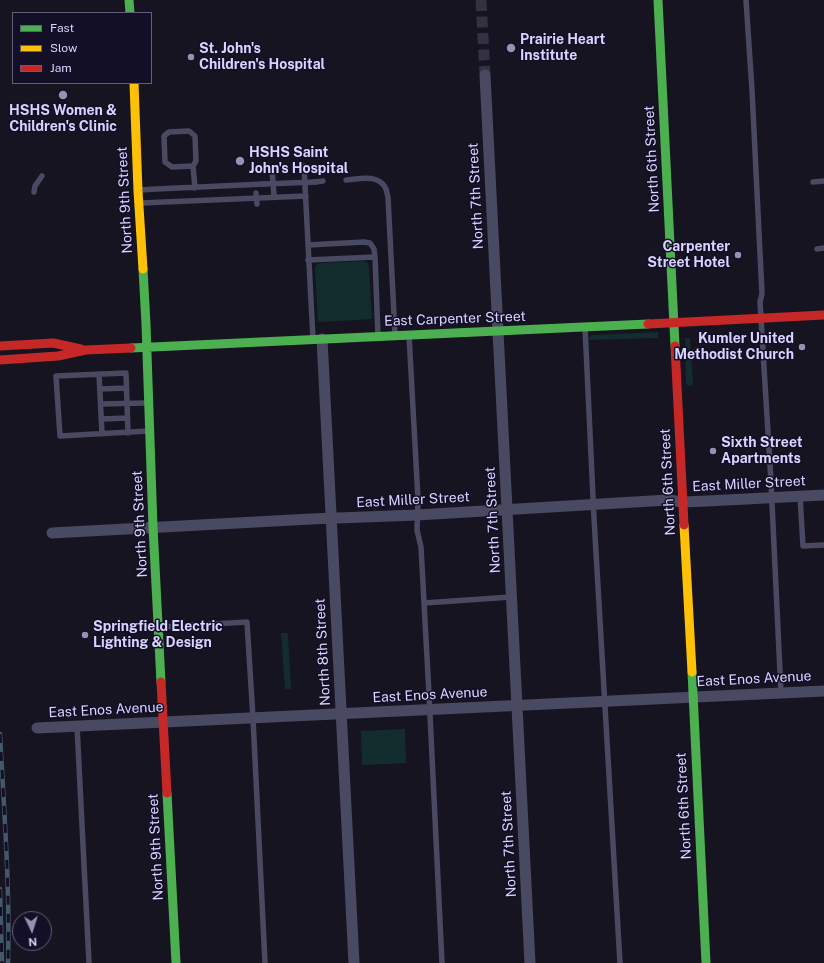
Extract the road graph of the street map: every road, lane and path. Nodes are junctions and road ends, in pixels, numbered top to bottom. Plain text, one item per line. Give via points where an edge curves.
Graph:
1 (129, 0) edge
2 (658, 0) edge
3 (746, 0) edge
4 (130, 12) edge
5 (485, 75) tunnel mouth
6 (134, 84) edge
7 (193, 166) junction
8 (304, 166) dead end
9 (272, 168) dead end
10 (42, 176) dead end
11 (346, 180) dead end
12 (323, 181) dead end
13 (824, 181) edge
14 (813, 182) dead end
15 (256, 185) junction
16 (195, 188) junction
17 (138, 191) junction
18 (34, 192) dead end
19 (306, 196) junction
20 (274, 197) junction
21 (139, 203) junction
22 (257, 204) dead end
23 (308, 245) junction
24 (824, 248) edge
25 (817, 249) dead end
26 (375, 257) junction
27 (308, 260) junction
28 (824, 315) edge
29 (761, 318) junction
30 (675, 322) junction
31 (585, 327) junction
32 (498, 331) junction
33 (395, 335) junction
34 (409, 335) junction
35 (378, 336) junction
36 (317, 339) junction
37 (0, 346) edge
38 (147, 347) junction
39 (86, 350) junction
40 (0, 360) edge
41 (100, 374) junction
42 (126, 388) junction
43 (100, 389) junction
44 (149, 403) junction
45 (101, 404) junction
46 (127, 404) junction
47 (127, 418) junction
48 (101, 419) junction
49 (150, 431) junction
50 (128, 433) junction
51 (102, 434) junction
52 (824, 495) edge
53 (800, 496) junction
54 (772, 498) junction
55 (683, 502) junction
56 (594, 504) junction
57 (507, 510) junction
58 (417, 515) junction
59 (331, 518) junction
60 (153, 527) junction
61 (52, 533) dead end
62 (824, 545) edge
63 (511, 597) junction
64 (424, 603) junction
65 (159, 627) junction
66 (824, 691) edge
67 (781, 693) junction
68 (693, 697) junction
69 (605, 701) junction
70 (517, 705) junction
71 (429, 710) junction
72 (341, 714) junction
73 (253, 718) junction
74 (164, 722) junction
75 (77, 726) junction
76 (37, 728) dead end
77 (89, 963) edge
78 (176, 963) edge
79 (265, 963) edge
80 (354, 963) edge
81 (442, 963) edge
82 (530, 963) edge
83 (620, 963) edge
84 (706, 963) edge

1 - 4 main road
2 - 30 main road, North 6th Street
3 - 29 lane via 762,288
5 - 32 street, North 7th Street
6 - 17 main road, North 9th Street
7 - 7 lane via 196,161 195,136 189,131 169,132 164,136 165,162 172,167
7 - 16 lane
8 - 19 lane
9 - 20 lane
10 - 18 lane
11 - 33 lane via 375,179 386,188
12 - 15 lane, bridge
13 - 14 lane
15 - 16 lane
15 - 22 lane, bridge
16 - 17 lane
17 - 21 main road, North 9th Street
19 - 20 lane
19 - 23 lane
20 - 21 lane
21 - 38 main road, North 9th Street
23 - 26 lane via 370,243
23 - 27 lane
24 - 25 lane
26 - 27 lane
26 - 35 lane
27 - 36 lane
28 - 29 main road, East Carpenter Street
29 - 30 main road, East Carpenter Street
29 - 54 lane
30 - 31 main road, East Carpenter Street
30 - 55 main road, North 6th Street
31 - 32 main road, East Carpenter Street
31 - 56 lane
32 - 34 main road, East Carpenter Street
32 - 57 street, North 7th Street
33 - 34 main road, East Carpenter Street
33 - 35 main road, East Carpenter Street
34 - 58 lane
35 - 36 main road, East Carpenter Street
36 - 38 main road, East Carpenter Street
36 - 59 street, North 8th Street
37 - 39 main road, East Carpenter Street via 53,343
38 - 39 main road, East Carpenter Street
38 - 44 main road, North 9th Street
39 - 40 main road, East Carpenter Street via 58,356
41 - 42 lane via 126,373
41 - 43 lane
41 - 51 lane via 56,376 60,436
42 - 43 lane
42 - 46 lane
43 - 45 lane
44 - 46 lane
44 - 49 main road, North 9th Street
45 - 46 lane
45 - 48 lane
46 - 47 lane
47 - 48 lane
47 - 50 lane
48 - 51 lane
49 - 50 lane
49 - 60 main road, North 9th Street
50 - 51 lane
52 - 53 street, East Miller Street
53 - 54 street, East Miller Street
53 - 62 lane via 803,546
54 - 55 street, East Miller Street
54 - 67 lane
55 - 56 street, East Miller Street via 668,500
55 - 68 main road, North 6th Street
56 - 57 street, East Miller Street
56 - 69 lane
57 - 58 street, East Miller Street
57 - 63 street, North 7th Street
58 - 59 street, East Miller Street
58 - 64 lane
59 - 60 street, East Miller Street
59 - 72 street, North 8th Street
60 - 61 street, East Miller Street
60 - 65 main road, North 9th Street
63 - 64 lane
63 - 70 street, North 7th Street
64 - 71 lane
65 - 73 lane via 247,622
65 - 74 main road, North 9th Street
66 - 67 street, East Enos Avenue
67 - 68 street, East Enos Avenue
68 - 69 street, East Enos Avenue
68 - 84 main road, North 6th Street
69 - 70 street, East Enos Avenue
69 - 83 lane
70 - 71 street, East Enos Avenue
70 - 82 street, North 7th Street
71 - 72 street, East Enos Avenue
71 - 81 lane
72 - 73 street, East Enos Avenue
72 - 80 street, North 8th Street
73 - 74 street, East Enos Avenue
73 - 79 lane
74 - 75 street, East Enos Avenue
74 - 78 main road, North 9th Street
75 - 76 street, East Enos Avenue
75 - 77 lane

